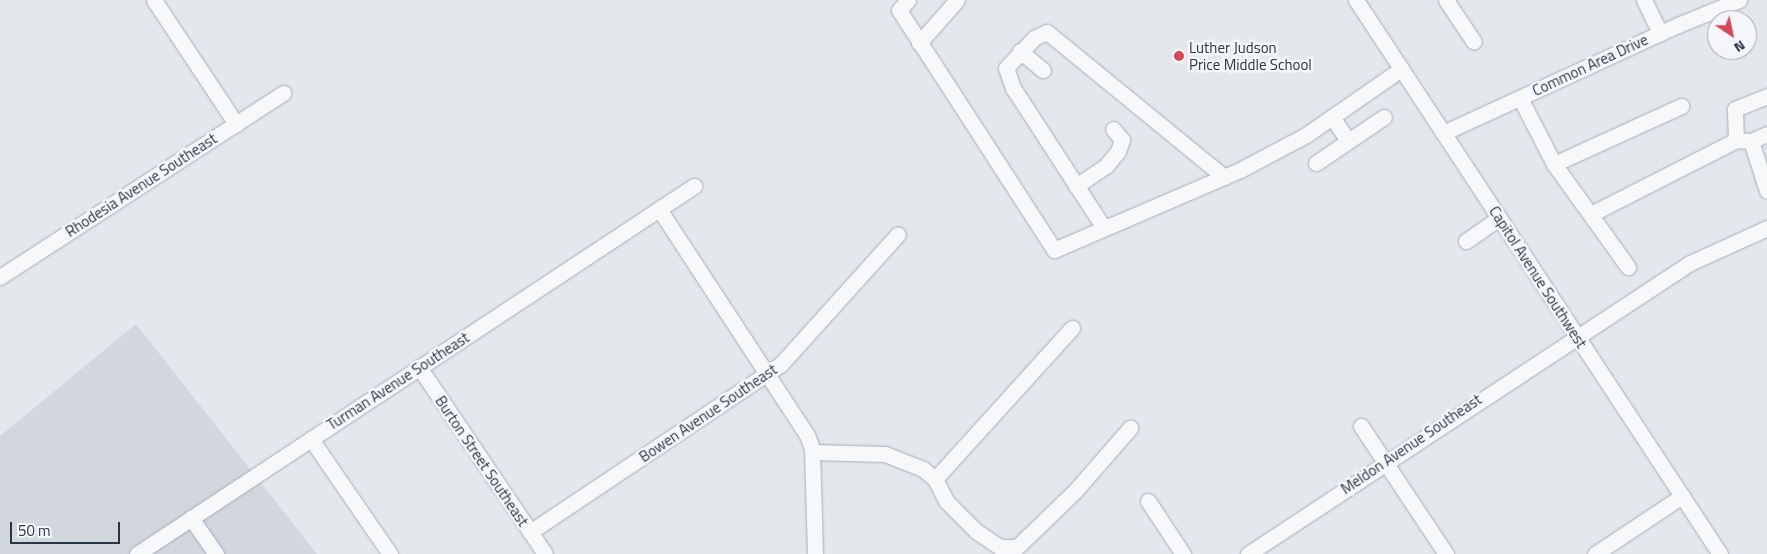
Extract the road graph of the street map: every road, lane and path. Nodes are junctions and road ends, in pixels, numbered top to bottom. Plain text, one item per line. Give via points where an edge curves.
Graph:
1 (154, 0) edge
2 (908, 0) edge
3 (957, 0) edge
4 (1446, 0) edge
5 (1644, 0) edge
6 (1739, 0) edge
7 (1360, 2) edge
8 (1660, 33) junction
9 (1474, 42) dead end
10 (919, 43) junction
11 (1020, 50) junction
12 (1401, 69) junction
13 (1043, 70) dead end
14 (283, 93) dead end
15 (1767, 96) edge
16 (1520, 98) junction
17 (1681, 106) dead end
18 (1332, 117) junction
19 (1384, 117) dead end
20 (236, 124) junction
21 (1113, 129) dead end
22 (1443, 134) junction
23 (1767, 134) edge
24 (1744, 140) junction
25 (1348, 141) junction
26 (1316, 163) dead end
27 (1554, 164) junction
28 (1224, 177) junction
29 (694, 186) dead end
30 (1076, 186) junction
31 (1767, 191) edge
32 (659, 209) junction
33 (1591, 214) junction
34 (1499, 218) junction
35 (1104, 228) junction
36 (1767, 228) edge
37 (898, 234) dead end
38 (1466, 241) dead end
39 (1628, 267) dead end
40 (2, 270) edge
41 (1072, 328) dead end
42 (1576, 335) junction
43 (420, 367) junction
44 (769, 373) junction
45 (1361, 426) dead end
46 (1130, 428) dead end
47 (311, 439) junction
48 (812, 452) junction
49 (1386, 462) junction
50 (935, 479) junction
51 (1682, 496) junction
52 (1148, 501) dead end
53 (191, 518) junction
54 (530, 532) junction
55 (136, 554) edge
56 (216, 554) edge
57 (390, 554) edge
58 (545, 554) edge
59 (815, 554) edge
60 (1183, 554) edge
61 (1248, 554) edge
62 (1446, 554) edge
63 (1595, 554) edge
64 (1720, 554) edge

1 - 20 street
2 - 10 street via 899,10
3 - 10 street
4 - 9 street
5 - 8 street
6 - 8 street, Common Area Drive
7 - 12 street, Capitol Avenue Southwest
8 - 16 street, Common Area Drive
10 - 35 street via 1054,250
11 - 13 street
11 - 28 street via 1047,32
11 - 30 street via 1006,68 1012,88
12 - 18 street
12 - 22 street, Capitol Avenue Southwest
14 - 20 street, Rhodesia Avenue Southeast
15 - 24 street via 1735,109
16 - 22 street, Common Area Drive
16 - 27 street
17 - 27 street
18 - 25 street
18 - 28 street via 1306,135
19 - 25 street
20 - 40 street, Rhodesia Avenue Southeast
21 - 30 street via 1122,140 1118,151 1106,166
22 - 34 street, Capitol Avenue Southwest
23 - 24 street
24 - 31 street
24 - 33 street
25 - 26 street
27 - 33 street
28 - 35 street
29 - 32 street, Turman Avenue Southeast
30 - 35 street
32 - 43 street, Turman Avenue Southeast
32 - 44 street
33 - 39 street
34 - 38 street
34 - 42 street, Capitol Avenue Southwest
36 - 42 street, Meldon Avenue Southeast via 1690,262
37 - 44 street, Bowen Avenue Southeast
41 - 50 street
42 - 49 street, Meldon Avenue Southeast
42 - 51 street, Capitol Avenue Southwest
43 - 47 street, Turman Avenue Southeast
43 - 54 street, Burton Street Southeast
44 - 48 street via 807,434
44 - 54 street, Bowen Avenue Southeast
45 - 49 street
46 - 50 street via 1075,491 1018,548 1000,547 976,531 946,500
47 - 53 street, Turman Avenue Southeast
47 - 57 street
48 - 50 street via 885,454 923,469
48 - 59 street
49 - 61 street, Meldon Avenue Southeast
49 - 62 street
51 - 63 street
51 - 64 street, Capitol Avenue Southwest
52 - 60 street
53 - 55 street, Turman Avenue Southeast
53 - 56 street
54 - 58 street, Burton Street Southeast

